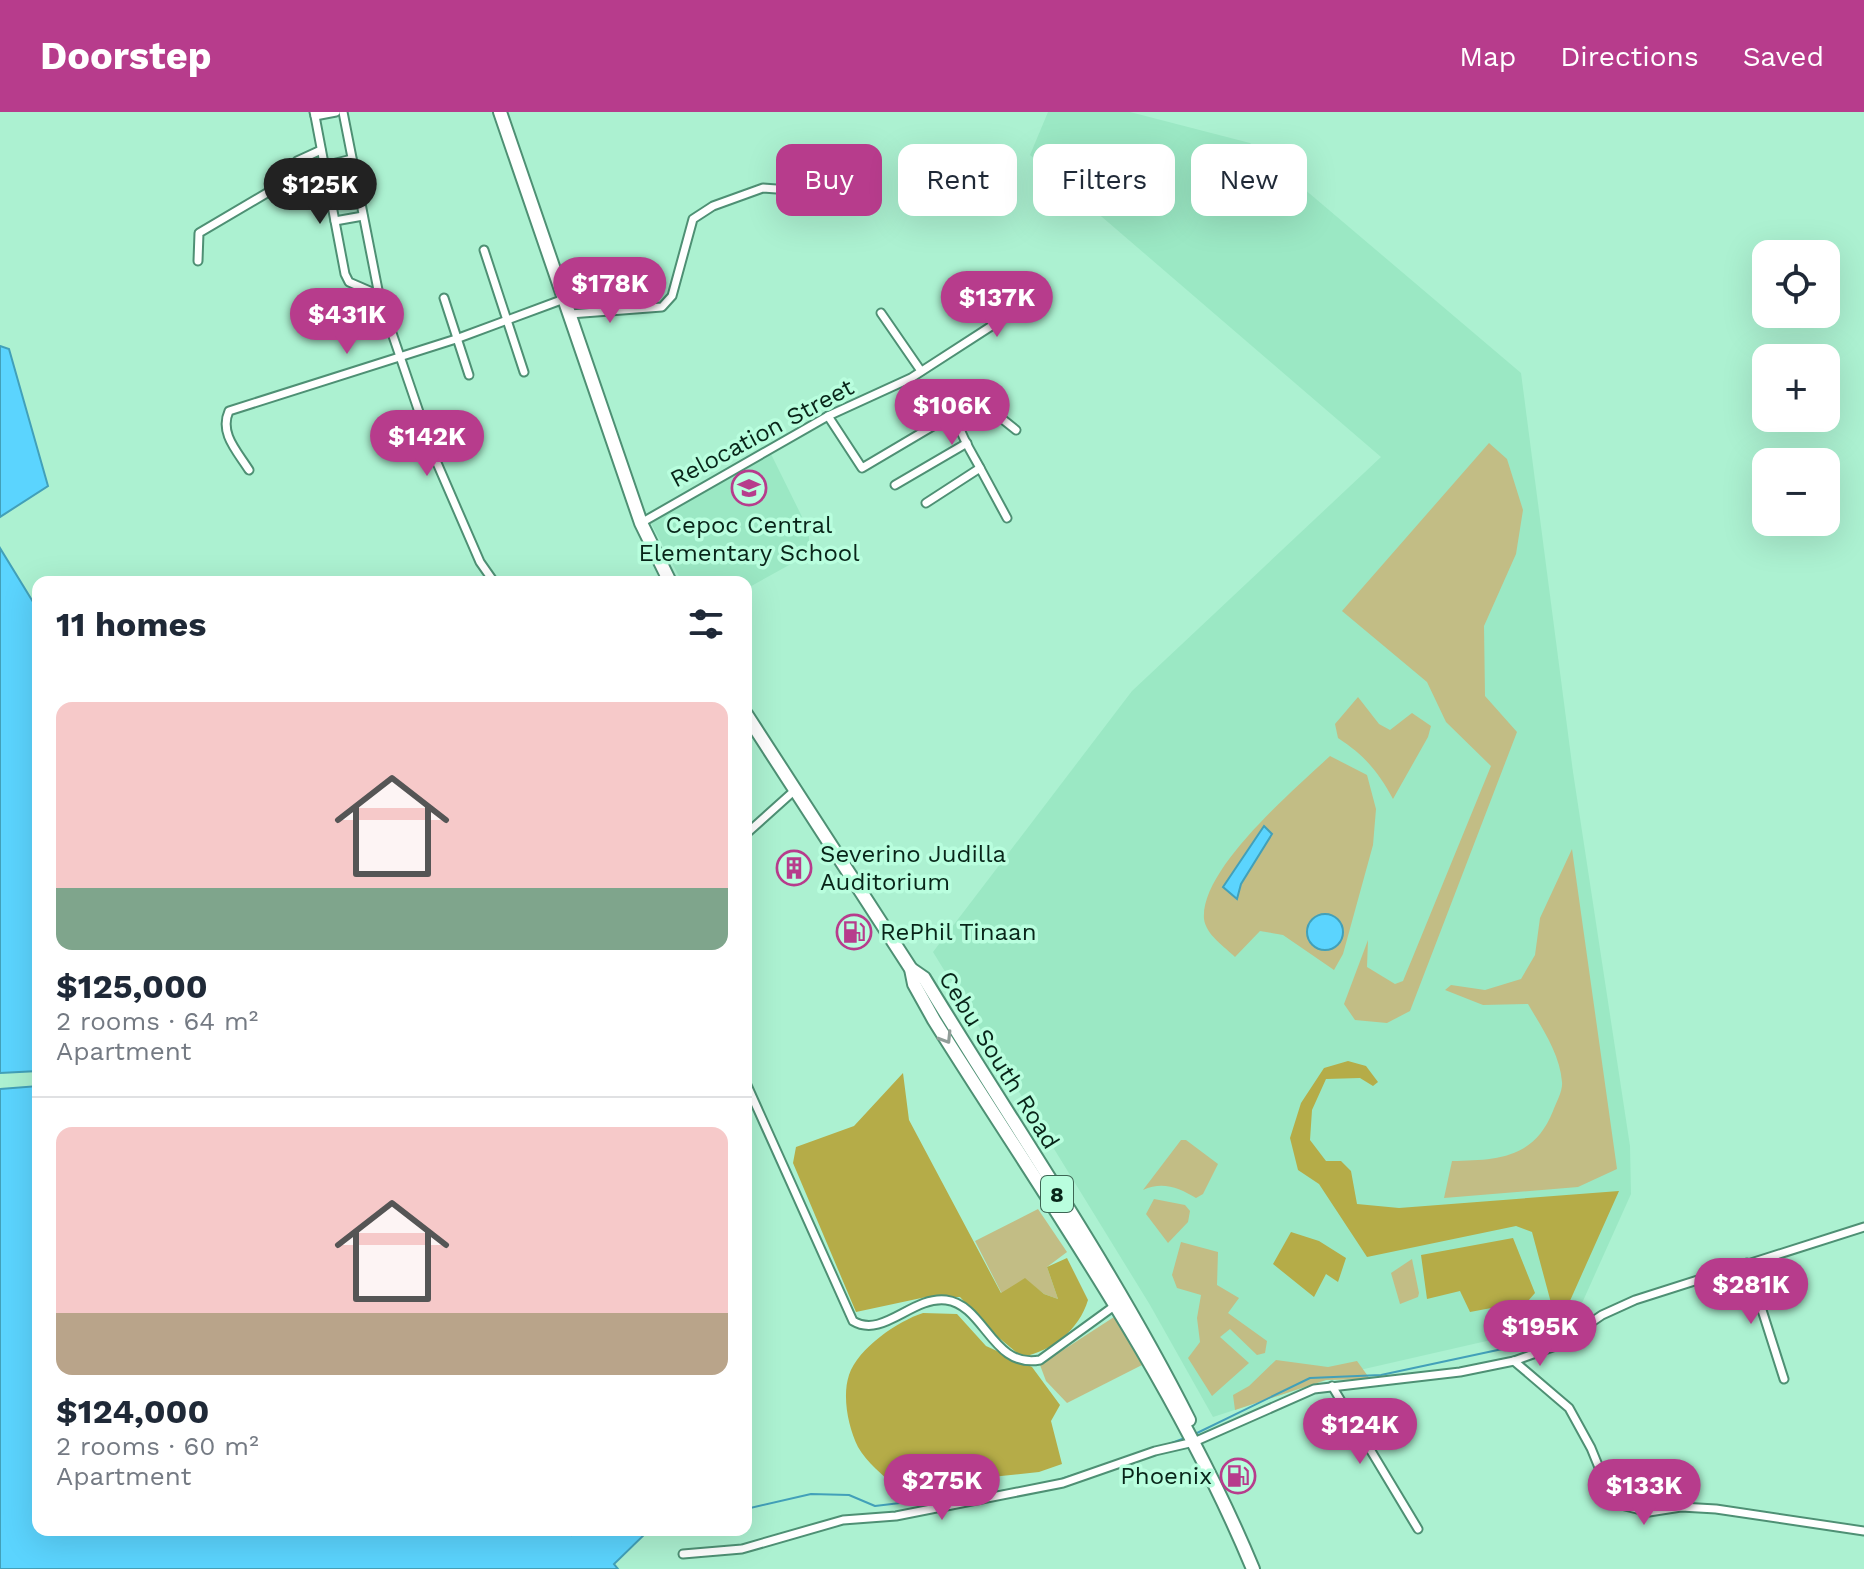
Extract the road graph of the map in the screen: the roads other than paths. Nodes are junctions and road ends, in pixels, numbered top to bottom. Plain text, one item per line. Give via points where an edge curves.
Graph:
1 (336, 112) edge
2 (343, 112) edge
3 (500, 112) edge
4 (314, 114) edge
5 (321, 150) junction
6 (352, 159) junction
7 (324, 166) junction
8 (776, 189) edge
9 (363, 216) junction
10 (335, 221) junction
11 (484, 250) dead end
12 (198, 261) dead end
13 (379, 295) junction
14 (444, 298) dead end
15 (564, 299) junction
16 (1024, 305) dead end
17 (881, 313) dead end
18 (570, 314) junction
19 (506, 320) junction
20 (456, 339) junction
21 (401, 355) junction
22 (921, 371) junction
23 (524, 372) dead end
24 (469, 375) dead end
25 (955, 413) junction
26 (828, 416) junction
27 (1016, 430) dead end
28 (967, 443) junction
29 (980, 468) junction
30 (249, 470) dead end
31 (895, 485) dead end
32 (926, 503) dead end
33 (1007, 518) dead end
34 (641, 523) junction
35 (490, 576) edge
36 (667, 576) edge
37 (752, 723) edge
38 (795, 790) junction
39 (752, 829) edge
40 (752, 1096) edge
41 (1864, 1227) edge
42 (1747, 1263) junction
43 (1119, 1303) junction
44 (1514, 1361) junction
45 (1784, 1379) dead end
46 (1332, 1386) junction
47 (1191, 1434) junction
48 (1418, 1529) dead end
49 (1864, 1531) edge
50 (683, 1554) dead end
51 (1253, 1569) edge

1 - 4 street
2 - 6 street
3 - 15 highway
4 - 5 street
5 - 7 street
5 - 12 street via 297,161 277,187 199,233
6 - 7 street
6 - 9 street
7 - 10 street
8 - 18 street via 763,188 713,206 693,219 672,296 662,307
9 - 10 street
9 - 13 street
10 - 13 street via 349,282
11 - 19 street
13 - 21 street
14 - 20 street
15 - 18 highway
15 - 19 street
16 - 22 street, Relocation Street
17 - 22 street
18 - 34 highway
19 - 20 street
19 - 23 street
20 - 21 street
20 - 24 street
21 - 30 street via 229,411 226,434
21 - 35 street via 434,456
22 - 26 street, Relocation Street
25 - 26 street via 862,468
25 - 27 street via 961,392 971,394
25 - 28 street
26 - 34 street, Relocation Street
28 - 29 street
28 - 31 street
29 - 32 street
29 - 33 street
34 - 36 highway
37 - 38 highway, 8
38 - 39 street
38 - 43 highway, Cebu South Road / 8 via 911,969 924,978
40 - 43 street via 853,1321 875,1326 912,1307 943,1299 958,1304 1012,1357 1025,1363 1040,1360
41 - 42 street
42 - 44 street via 1635,1300 1558,1345
42 - 45 street
43 - 47 highway, Cebu South Road / 8
44 - 46 street
44 - 49 street via 1569,1408 1609,1492 1621,1505 1649,1512 1716,1509
46 - 47 street
46 - 48 street
47 - 50 street via 1063,1483 1011,1496 843,1520 742,1549
47 - 51 highway, Cebu South Road / 8

